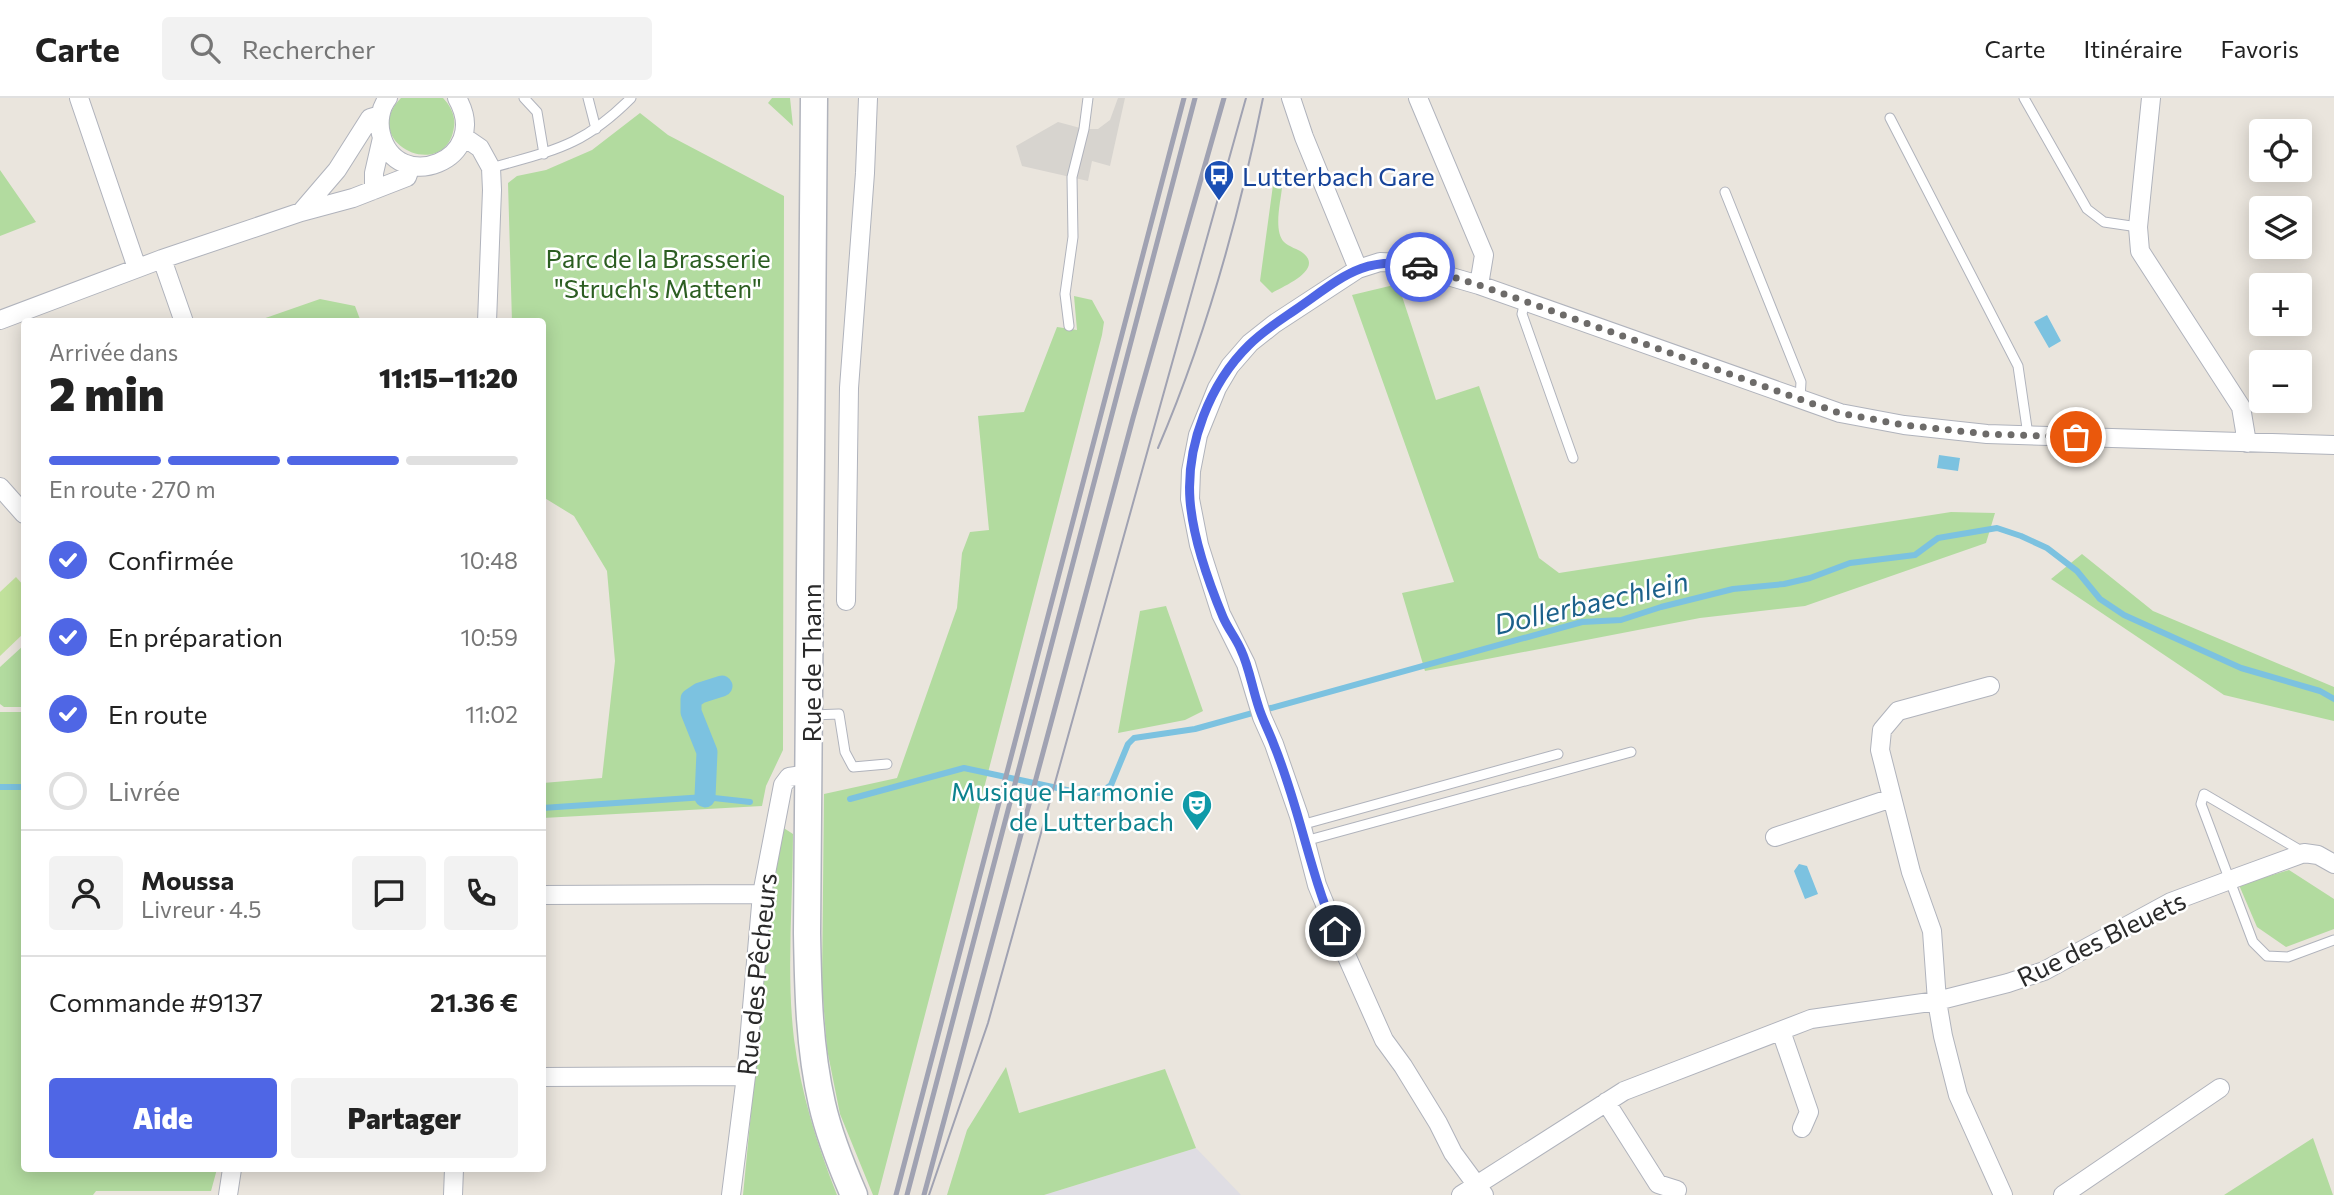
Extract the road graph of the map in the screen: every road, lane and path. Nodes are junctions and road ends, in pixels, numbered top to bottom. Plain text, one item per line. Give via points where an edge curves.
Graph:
1 (79, 98) edge
2 (457, 98) edge
3 (524, 98) edge
4 (588, 98) edge
5 (631, 98) edge
6 (812, 98) edge
7 (868, 98) edge
8 (1088, 98) edge
9 (1291, 98) edge
10 (1418, 98) edge
11 (2024, 98) edge
12 (2151, 98) edge
13 (384, 103) edge
14 (1890, 118) dead end
15 (596, 129) junction
16 (464, 137) junction
17 (382, 138) junction
18 (544, 154) junction
19 (411, 166) junction
20 (491, 168) junction
21 (374, 190) junction
22 (1725, 192) dead end
23 (301, 212) junction
24 (2138, 227) junction
25 (162, 259) junction
26 (138, 268) junction
27 (1358, 269) junction
28 (1479, 285) junction
29 (1525, 301) junction
30 (183, 318) edge
31 (487, 318) edge
32 (0, 320) edge
33 (1069, 326) dead end
34 (1800, 398) junction
35 (2028, 435) junction
36 (2247, 443) junction
37 (2334, 445) edge
38 (1573, 458) dead end
39 (0, 487) edge
40 (21, 511) edge
41 (846, 601) dead end
42 (1990, 686) dead end
43 (809, 715) junction
44 (1631, 752) dead end
45 (1558, 754) dead end
46 (887, 764) dead end
47 (809, 774) junction
48 (1892, 798) junction
49 (1303, 833) junction
50 (1775, 838) dead end
51 (2304, 853) junction
52 (2334, 864) edge
53 (2230, 880) junction
54 (762, 894) junction
55 (546, 895) edge
56 (2334, 940) edge
57 (1937, 1001) junction
58 (1781, 1031) junction
59 (746, 1076) junction
60 (546, 1077) edge
61 (2220, 1088) dead end
62 (1606, 1102) junction
63 (1802, 1128) dead end
64 (232, 1172) edge
65 (454, 1172) edge
66 (1480, 1190) edge
67 (1677, 1190) dead end
68 (228, 1195) edge
69 (453, 1195) edge
70 (731, 1195) edge
71 (854, 1195) edge
72 (1461, 1195) edge
73 (2003, 1195) edge
74 (2063, 1195) edge

1 - 26 street
2 - 16 street via 466,124
3 - 18 lane via 537,112
4 - 15 lane
5 - 15 lane
6 - 43 main road, Rue de Thann
7 - 41 street, Rue de Thann via 849,388
8 - 33 lane via 1072,177 1073,237 1065,294
9 - 27 street
10 - 28 street via 1484,255
11 - 24 lane via 2087,209 2104,222
12 - 24 street
13 - 17 street
13 - 23 street
14 - 35 lane via 2018,366
15 - 18 lane
16 - 19 street via 437,165
16 - 20 street via 480,148
17 - 19 street via 398,160
17 - 21 street
18 - 20 lane
19 - 21 street via 407,177
20 - 31 street
21 - 23 street
22 - 34 lane via 1801,382
23 - 25 street
24 - 36 street via 2140,251 2241,407
25 - 26 street
25 - 30 street
26 - 32 street
27 - 28 street via 1380,262 1403,262
27 - 49 street via 1274,324 1241,353 1209,404 1193,459 1190,499 1199,545 1222,614 1243,656
28 - 29 street
29 - 34 street
29 - 38 lane via 1522,314
34 - 35 street via 1839,413 1904,425
35 - 36 street
36 - 37 street
39 - 40 street
42 - 48 street via 1898,711 1882,730 1880,750
43 - 46 lane via 839,714 845,752 853,767
43 - 47 main road, Rue de Thann
44 - 49 lane
45 - 49 lane
47 - 54 street, Rue des Pêcheurs via 789,777 783,785
47 - 71 main road, Rue de Thann via 811,1041 828,1127
48 - 50 street
48 - 57 street via 1932,931
49 - 66 street via 1324,904 1376,1024
51 - 52 street
51 - 53 street, Rue des Bleuets
51 - 53 lane via 2204,794 2201,804
53 - 56 lane via 2253,942 2267,956 2288,957
53 - 57 street, Rue des Bleuets via 2171,902 2043,971
54 - 55 street
54 - 59 street, Rue des Pêcheurs
57 - 58 street, Rue des Bleuets via 1811,1019
57 - 73 street via 1958,1096
58 - 62 street, Rue des Bleuets
58 - 63 street via 1809,1112
59 - 60 street
59 - 70 street, Rue des Pêcheurs
61 - 74 street
62 - 66 street, Rue des Bleuets
62 - 67 street via 1658,1184
64 - 68 street
65 - 69 street
66 - 72 street, Rue des Bleuets

